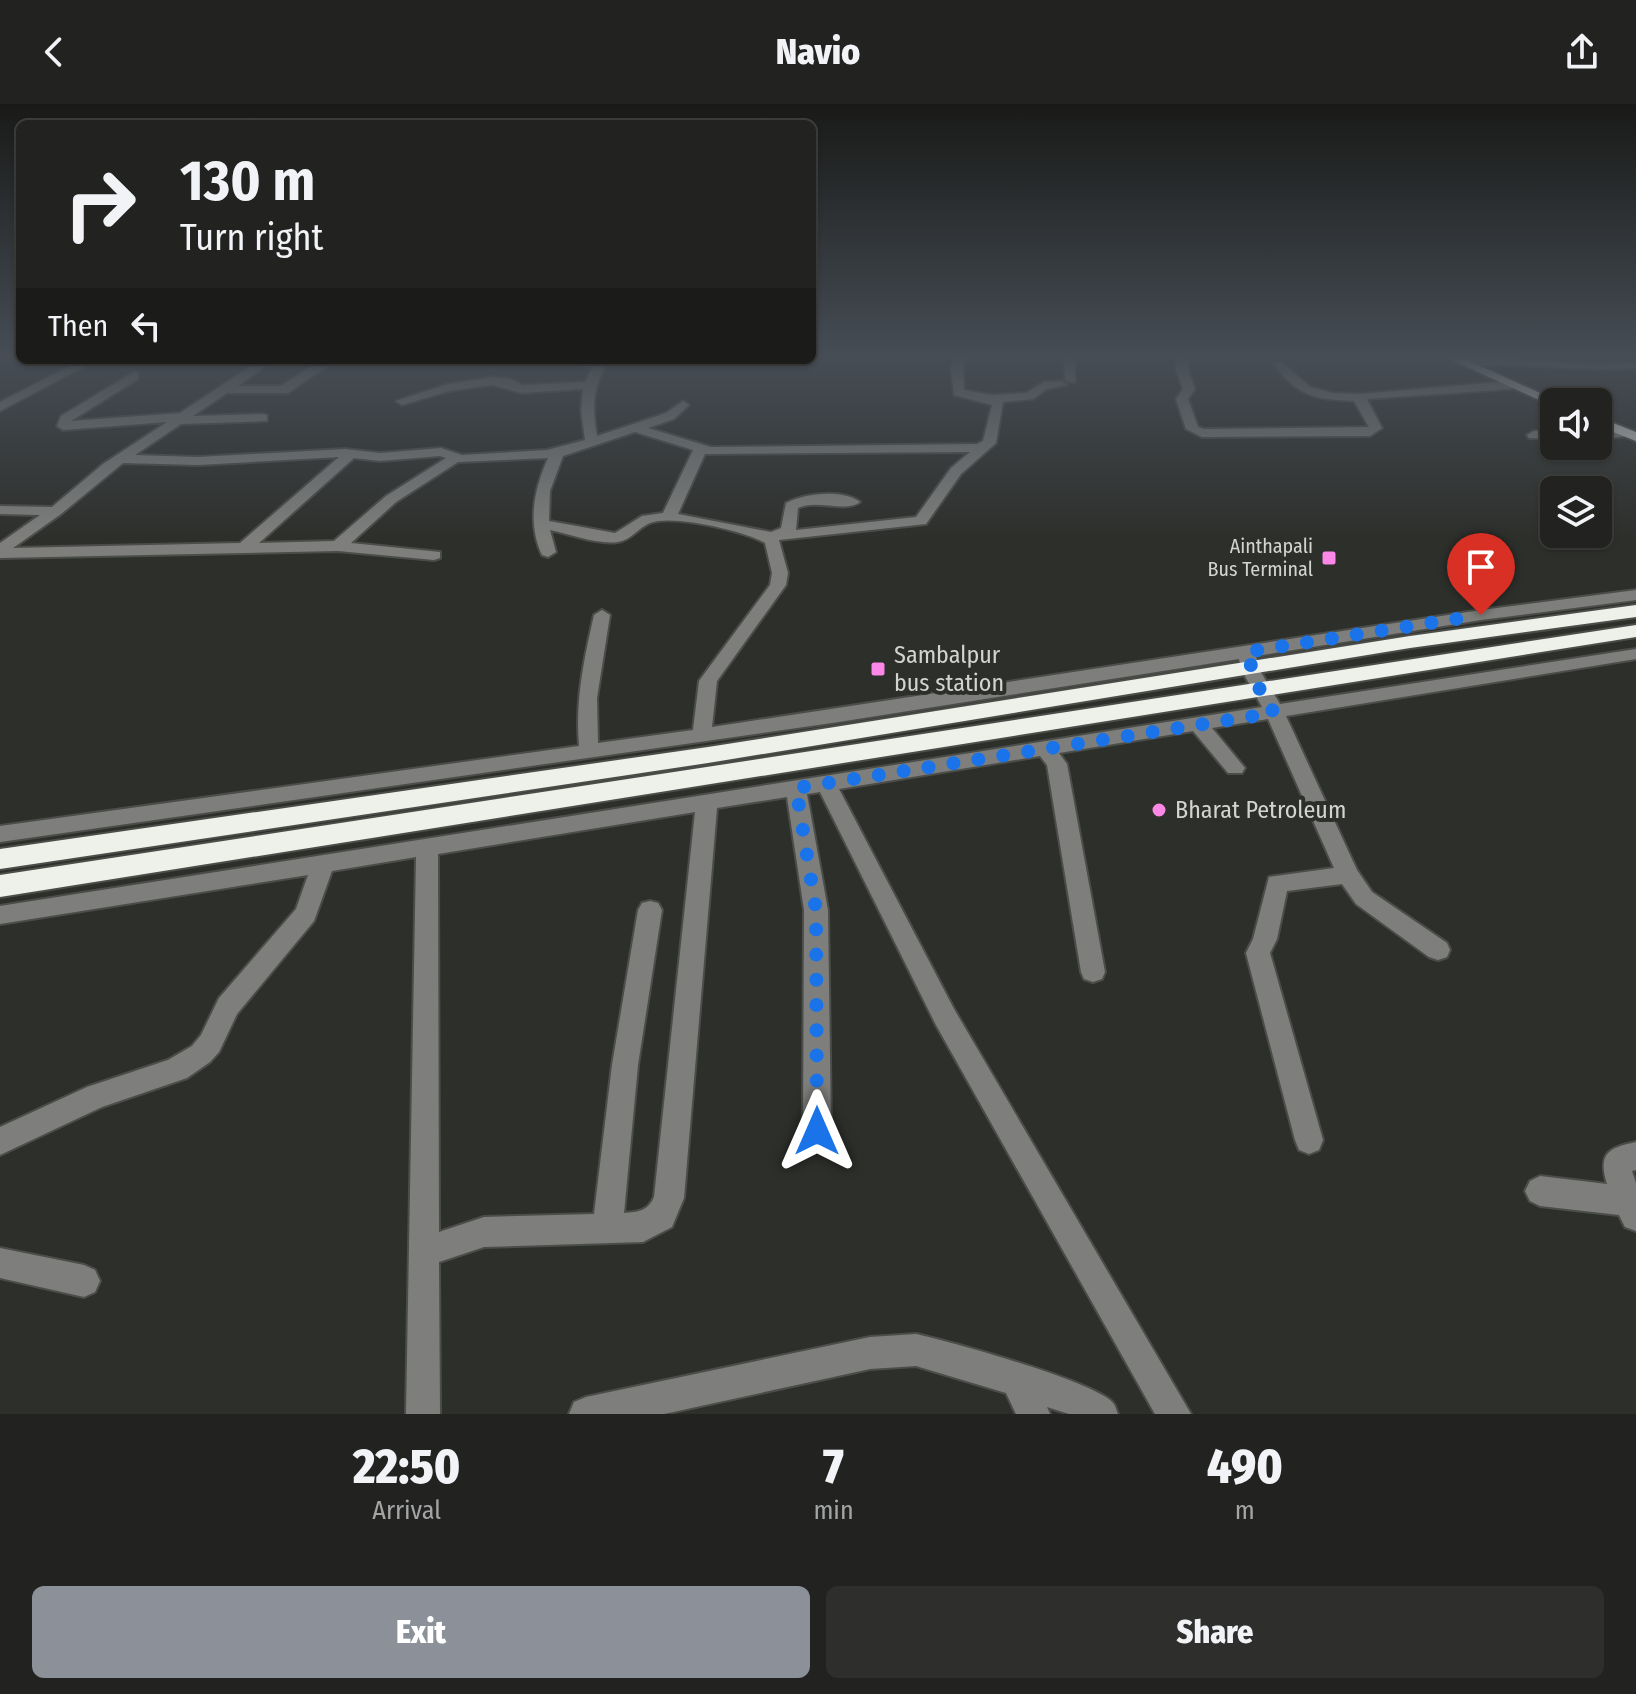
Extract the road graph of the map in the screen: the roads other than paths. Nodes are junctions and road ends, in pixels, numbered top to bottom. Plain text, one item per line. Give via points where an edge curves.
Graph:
1 (69, 417) edge
2 (587, 417) edge
3 (667, 417) edge
4 (995, 417) edge
5 (1188, 417) edge
6 (1369, 417) edge
7 (180, 418) junction
8 (262, 418) dead end
9 (635, 428) junction
10 (1534, 435) dead end
11 (1540, 435) edge
12 (592, 442) junction
13 (984, 447) junction
14 (700, 449) junction
15 (557, 453) junction
16 (351, 454) junction
17 (456, 458) junction
18 (120, 459) junction
19 (853, 502) dead end
20 (0, 510) edge
21 (56, 511) junction
22 (669, 517) junction
23 (541, 524) junction
24 (768, 537) junction
25 (246, 546) junction
26 (338, 546) junction
27 (0, 551) edge
28 (548, 552) dead end
29 (434, 555) dead end
30 (1636, 595) edge
31 (1636, 611) edge
32 (602, 615) dead end
33 (1636, 631) edge
34 (1636, 654) edge
35 (1252, 670) junction
36 (1274, 713) junction
37 (1198, 725) junction
38 (702, 734) junction
39 (589, 750) junction
40 (1046, 750) junction
41 (1235, 768) dead end
42 (826, 783) junction
43 (796, 788) junction
44 (707, 801) junction
45 (0, 834) edge
46 (427, 848) junction
47 (0, 859) edge
48 (323, 863) junction
49 (1348, 875) junction
50 (0, 886) edge
51 (650, 910) dead end
52 (0, 915) edge
53 (1438, 950) dead end
54 (1093, 972) dead end
55 (817, 1131) dead end
56 (1309, 1140) dead end
57 (0, 1141) edge
58 (1636, 1156) edge
59 (1540, 1191) dead end
60 (1631, 1208) edge
61 (607, 1228) junction
62 (425, 1252) junction
63 (0, 1263) edge
64 (84, 1281) dead end
65 (1018, 1381) junction
66 (423, 1414) edge
67 (586, 1414) edge
68 (1033, 1414) edge
69 (1101, 1414) edge
70 (1174, 1414) edge

1 - 7 street via 63,426
2 - 12 street
3 - 9 street
4 - 13 street
5 - 6 street via 1192,429 1202,433 1375,430
7 - 8 street
7 - 18 street
9 - 12 street
9 - 14 street
10 - 11 street
12 - 15 street
13 - 14 street
13 - 24 street via 956,471 921,521
14 - 22 street
15 - 17 street
15 - 23 street via 539,493
16 - 17 street via 441,452
16 - 18 street
16 - 25 street
17 - 26 street via 391,499
18 - 21 street
19 - 24 street via 796,502 788,531
20 - 21 street
21 - 27 street
22 - 23 street via 648,519 615,538
22 - 24 street
23 - 28 street
24 - 38 street via 780,573 778,585 708,681
25 - 26 street
25 - 27 street
26 - 29 street
30 - 35 street
31 - 35 highway
32 - 39 street via 585,695
33 - 35 highway
34 - 36 street
35 - 36 street
35 - 38 street
35 - 47 highway
35 - 50 highway via 1014,730
36 - 37 street
36 - 49 street
37 - 40 street
37 - 41 street
38 - 39 street
39 - 45 street
40 - 42 street
40 - 54 street via 1057,764
42 - 43 street
42 - 70 street via 945,1017
43 - 44 street
43 - 55 street via 816,910
44 - 46 street
44 - 61 street via 669,1198 661,1216 643,1227
46 - 48 street
46 - 62 street
48 - 52 street
48 - 57 street via 306,914 228,1006 203,1053
49 - 53 street via 1364,898
49 - 56 street via 1277,883 1258,953
51 - 61 street via 625,1065
58 - 60 street via 1621,1159 1616,1166
59 - 60 street
61 - 62 street via 484,1232
62 - 66 street
63 - 64 street
65 - 67 street via 916,1350 870,1353
65 - 68 street
65 - 69 street via 1077,1400

